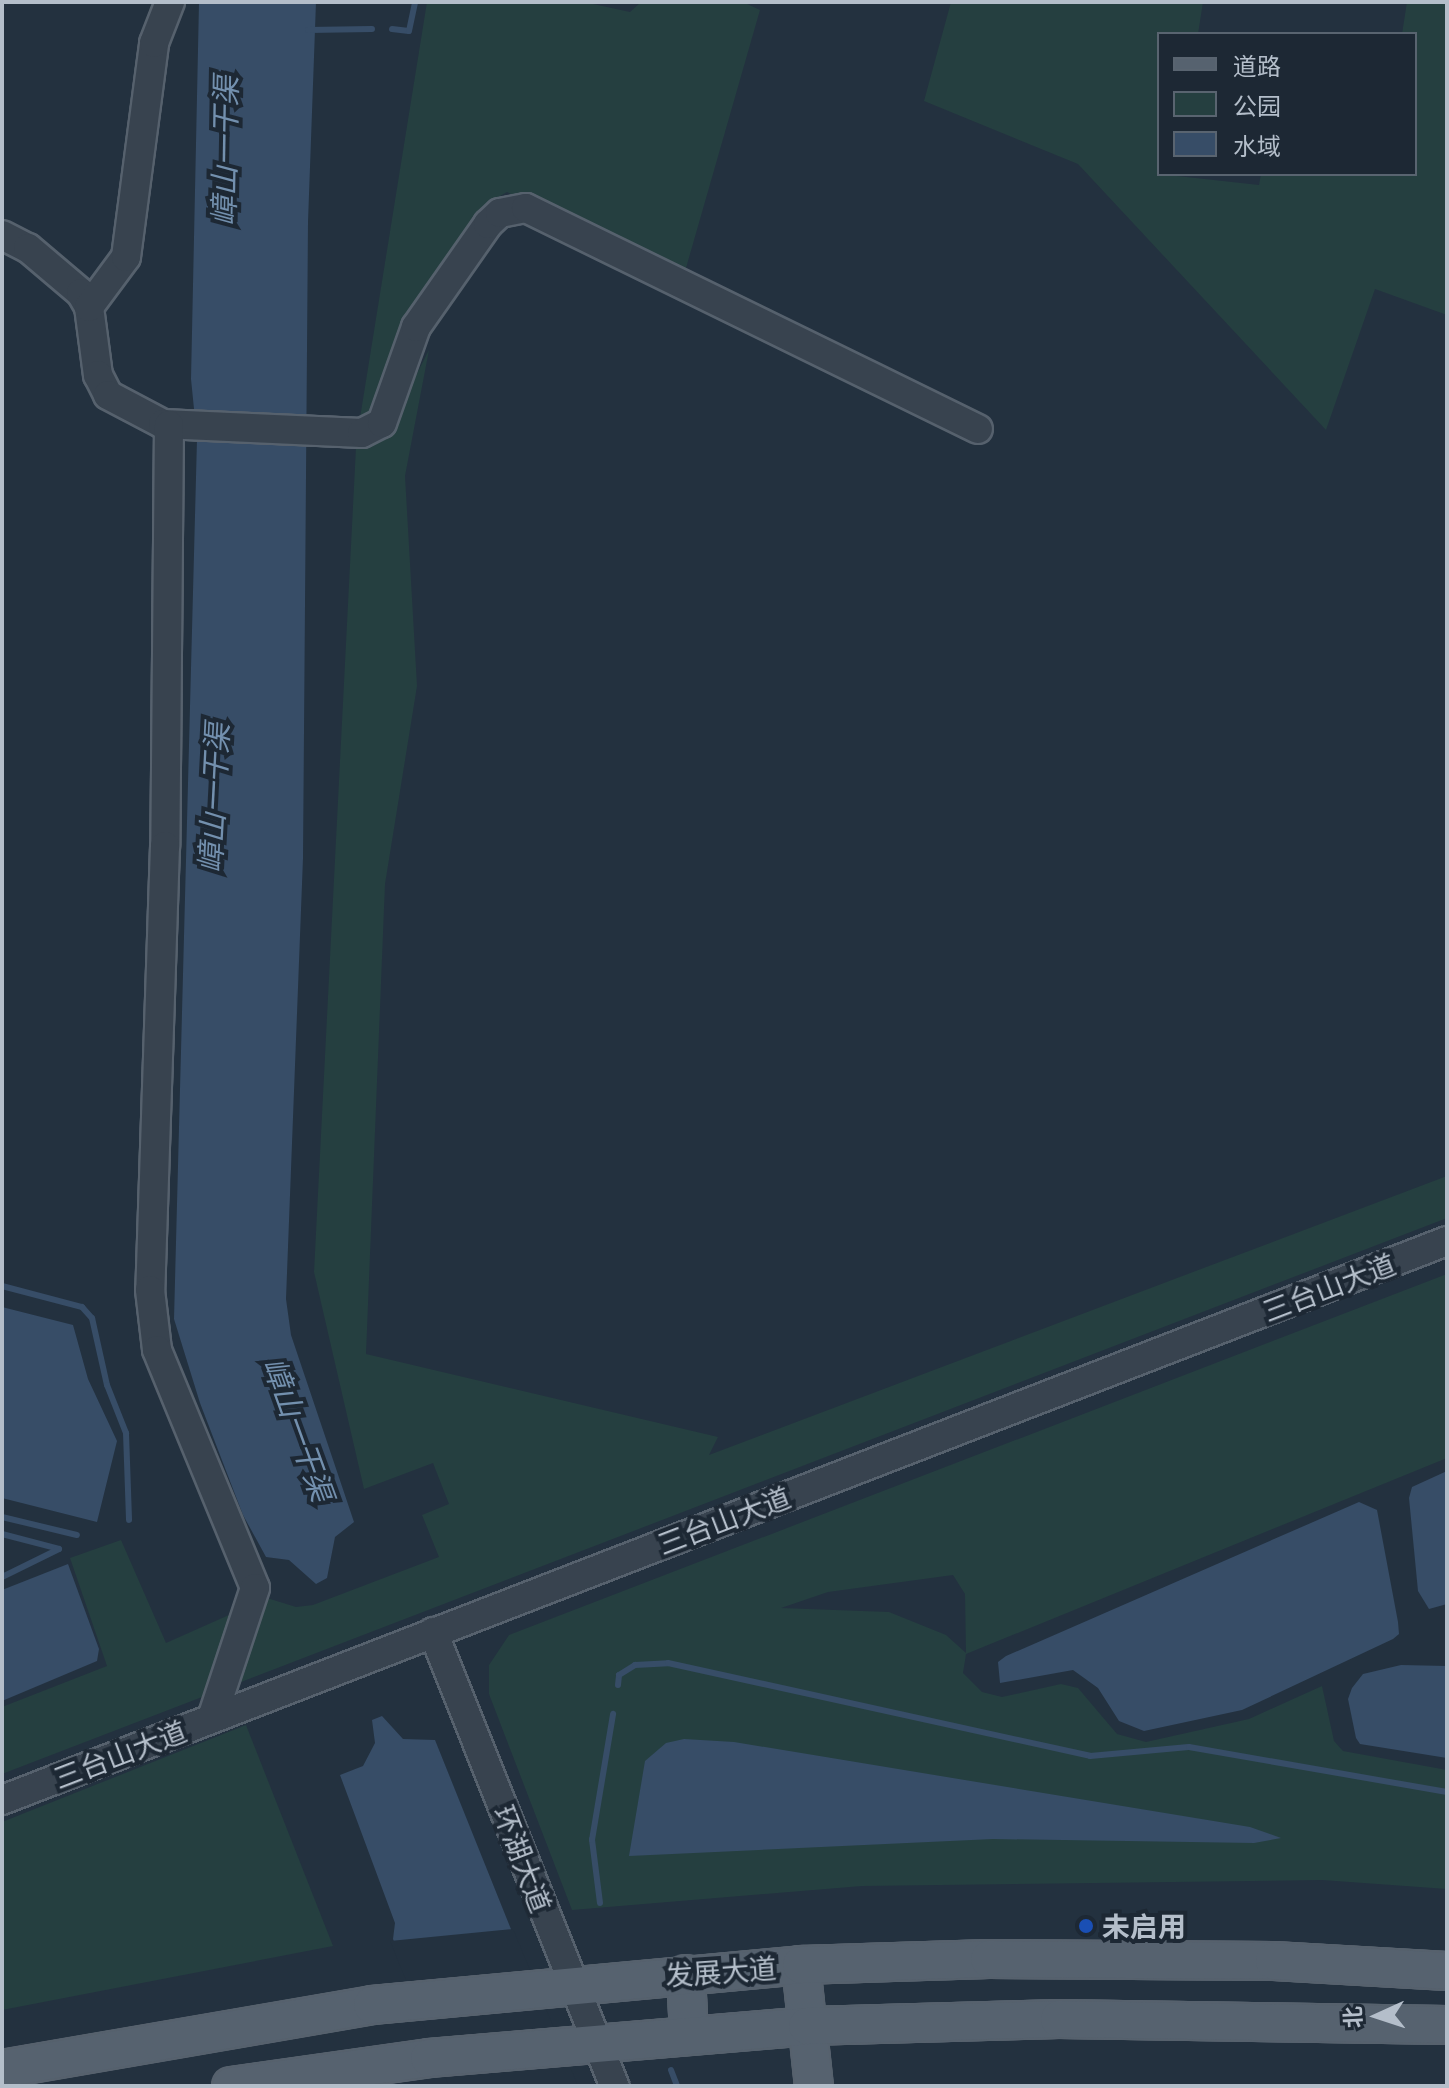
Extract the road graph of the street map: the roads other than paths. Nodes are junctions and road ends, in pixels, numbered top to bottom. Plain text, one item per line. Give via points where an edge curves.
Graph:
1 (170, 2) edge
2 (2, 235) edge
3 (89, 307) junction
4 (176, 426) junction
5 (978, 429) dead end
6 (1447, 1241) edge
7 (433, 1632) junction
8 (212, 1718) junction
9 (2, 1800) edge
10 (942, 1961) junction
11 (801, 1965) junction
12 (1447, 1971) edge
13 (686, 1974) junction
14 (563, 1984) junction
15 (941, 2021) junction
16 (1447, 2025) edge
17 (807, 2026) junction
18 (689, 2035) junction
19 (588, 2045) junction
20 (2, 2069) edge
21 (231, 2086) edge
22 (615, 2086) edge
23 (814, 2086) edge

1 - 3 street via 154,43 126,257
2 - 3 street via 63,275
3 - 4 street via 98,375 108,395 128,410
4 - 5 street via 362,433 382,423 416,327 488,224 500,213 526,208
4 - 8 street via 150,1290 157,1350 255,1588
6 - 7 street, 三台山大道
7 - 8 street, 三台山大道
7 - 14 street, 环湖大道
8 - 9 street, 三台山大道
10 - 11 main road, 发展大道
10 - 12 main road, 发展大道 via 1274,1961
10 - 15 main road
11 - 13 main road, 发展大道
11 - 17 main road
13 - 14 main road, 发展大道
13 - 18 main road
14 - 19 street, 环湖大道
14 - 20 main road, 发展大道 via 407,2001
15 - 16 main road
15 - 17 main road
17 - 18 main road
17 - 23 main road
18 - 19 main road
19 - 21 main road via 429,2058
19 - 22 street, 环湖大道

